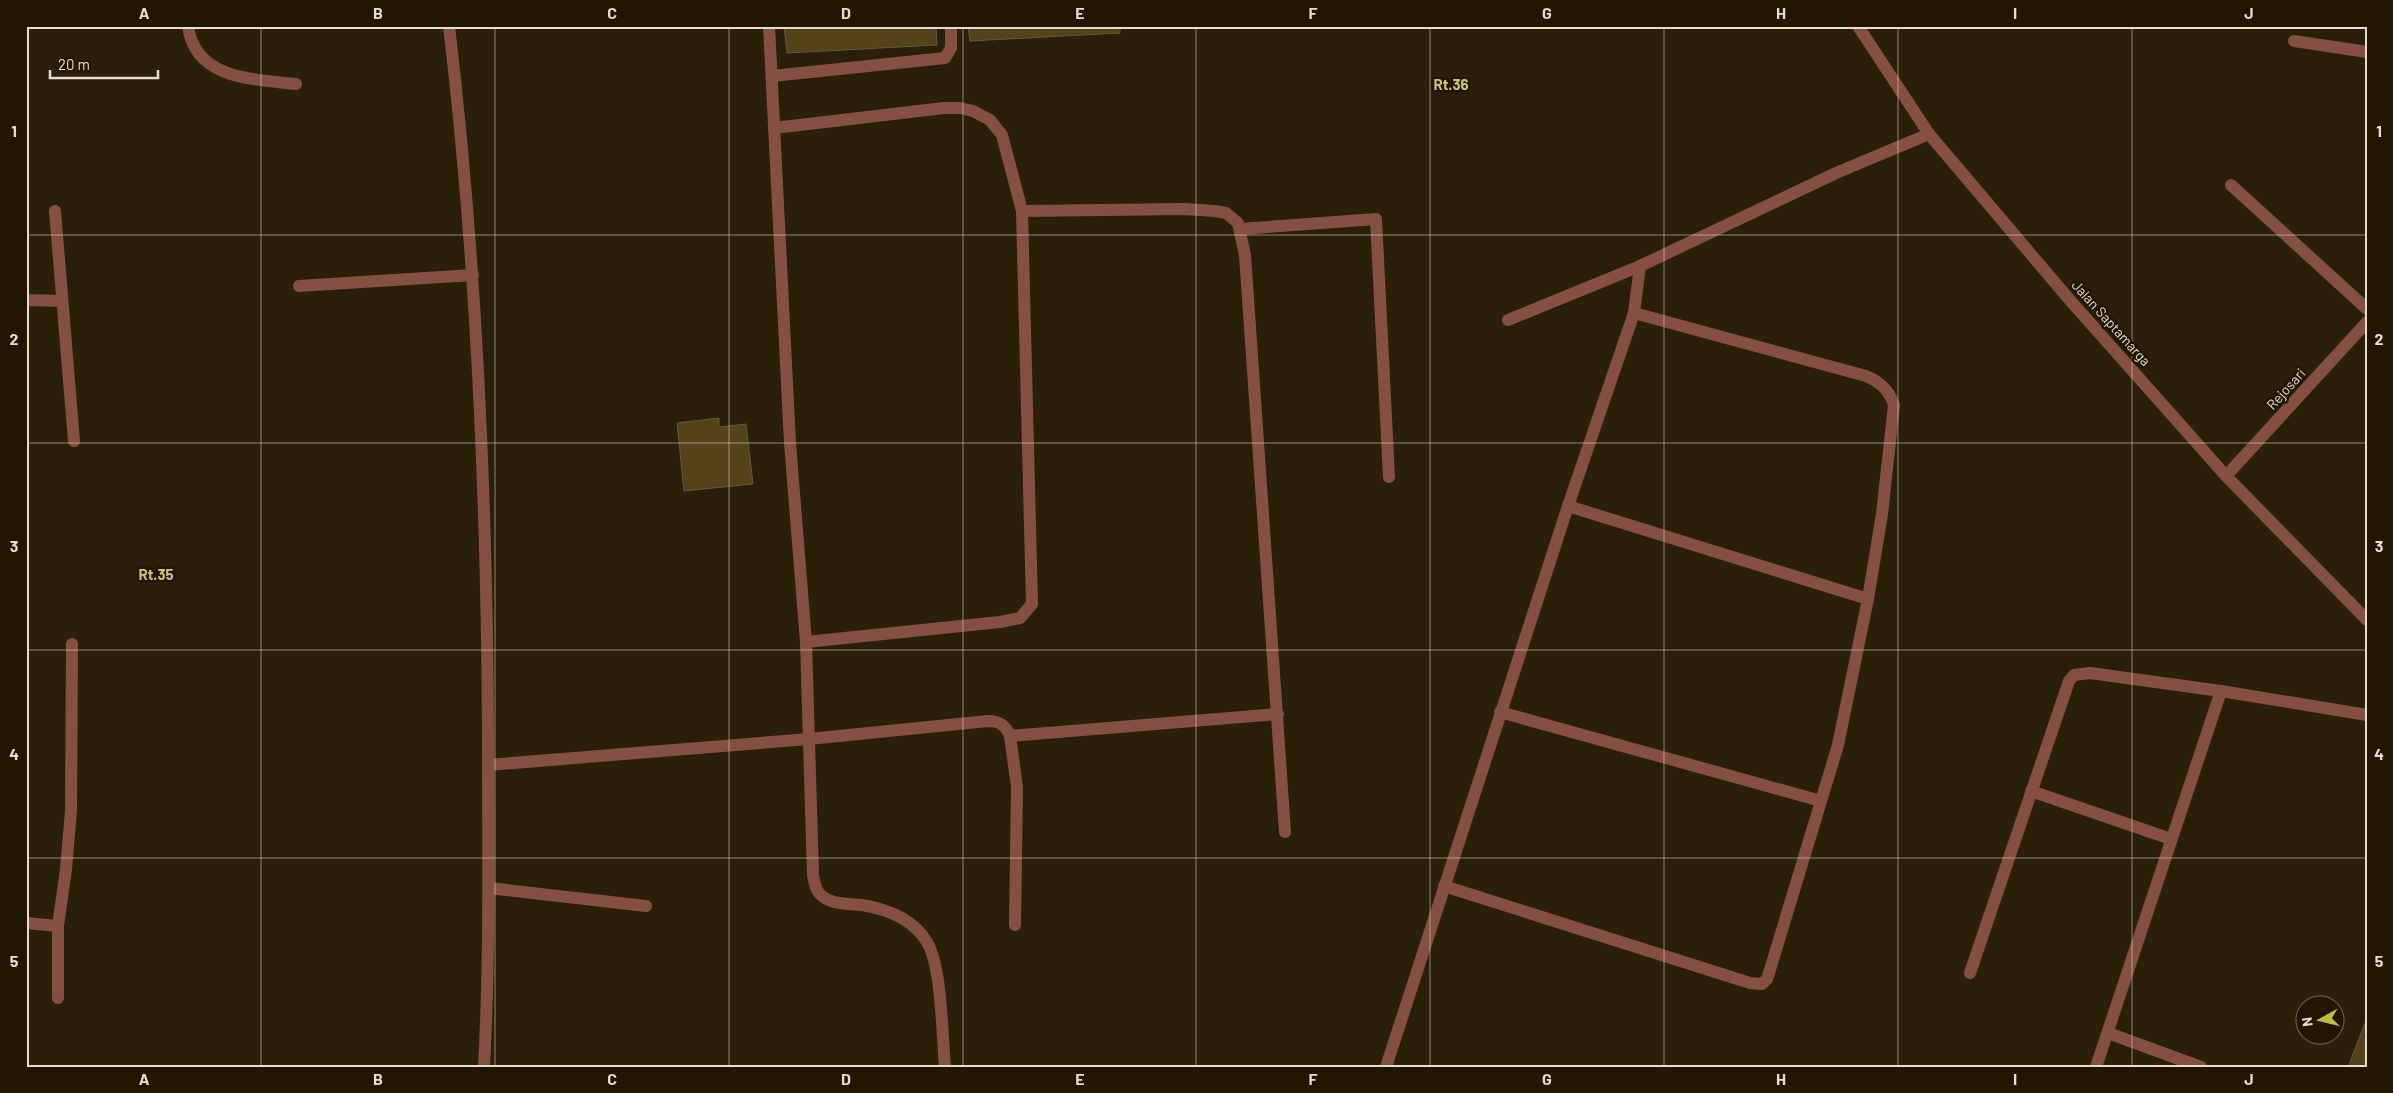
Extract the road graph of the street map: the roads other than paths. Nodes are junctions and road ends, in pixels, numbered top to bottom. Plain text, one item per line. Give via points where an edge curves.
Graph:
1 (188, 26) edge
2 (449, 26) edge
3 (769, 26) edge
4 (951, 26) edge
5 (1858, 26) edge
6 (2294, 41) dead end
7 (2367, 52) edge
8 (772, 76) junction
9 (296, 84) dead end
10 (774, 128) junction
11 (1929, 134) junction
12 (2231, 185) dead end
13 (55, 211) dead end
14 (1022, 211) junction
15 (1240, 229) junction
16 (1640, 266) junction
17 (473, 275) junction
18 (299, 286) dead end
19 (26, 300) edge
20 (62, 301) junction
21 (2367, 308) edge
22 (1634, 313) junction
23 (1508, 320) dead end
24 (2367, 322) edge
25 (74, 441) dead end
26 (2226, 476) junction
27 (1389, 477) dead end
28 (1568, 506) junction
29 (1868, 599) junction
30 (2367, 620) edge
31 (806, 642) junction
32 (72, 644) dead end
33 (2221, 691) junction
34 (1500, 712) junction
35 (1278, 714) junction
36 (2367, 715) edge
37 (1010, 736) junction
38 (809, 739) junction
39 (488, 765) junction
40 (2032, 791) junction
41 (1821, 801) junction
42 (1285, 832) dead end
43 (2172, 839) junction
44 (1444, 886) junction
45 (489, 888) junction
46 (646, 906) dead end
47 (26, 923) edge
48 (1015, 925) dead end
49 (58, 926) junction
50 (1970, 973) dead end
51 (58, 998) dead end
52 (2108, 1032) junction
53 (484, 1067) edge
54 (945, 1067) edge
55 (1386, 1067) edge
56 (2096, 1067) edge
57 (2201, 1067) edge

1 - 9 street via 195,49 203,61 220,71
2 - 17 street
3 - 8 street
4 - 8 street via 951,48 945,58
5 - 11 street, Jalan Saptamarga
6 - 7 street
8 - 10 street
10 - 14 street via 944,108 973,111 990,120 1002,134
10 - 31 street via 790,443
11 - 16 street via 1836,173
11 - 26 street, Jalan Saptamarga via 2068,298
12 - 21 street
13 - 20 street
14 - 15 street via 1215,211 1233,217
14 - 31 street via 1032,604 1020,618 1000,622
15 - 27 street via 1376,219
15 - 35 street via 1245,255
16 - 22 street
16 - 23 street
17 - 18 street
17 - 39 street via 482,419
19 - 20 street
20 - 25 street
22 - 28 street
22 - 29 street via 1866,376 1884,387 1890,395 1894,412
24 - 26 street, Rejosari
26 - 30 street, Jalan Saptamarga
28 - 29 street
28 - 34 street
29 - 41 street via 1838,745
31 - 38 street
32 - 49 street via 71,811
33 - 36 street
33 - 40 street via 2090,673 2074,675 2068,681
33 - 43 street
34 - 41 street
34 - 44 street
35 - 37 street
35 - 42 street
37 - 38 street via 1000,722 988,721
37 - 48 street via 1017,787
38 - 39 street
38 - 54 street via 813,875 817,888 838,904 880,909 902,918 916,928 927,943 934,964
39 - 45 street
40 - 43 street
40 - 50 street
41 - 44 street via 1768,978 1762,984 1750,983
43 - 52 street
44 - 55 street
45 - 46 street
45 - 53 street
47 - 49 street
49 - 51 street
52 - 56 street
52 - 57 street

